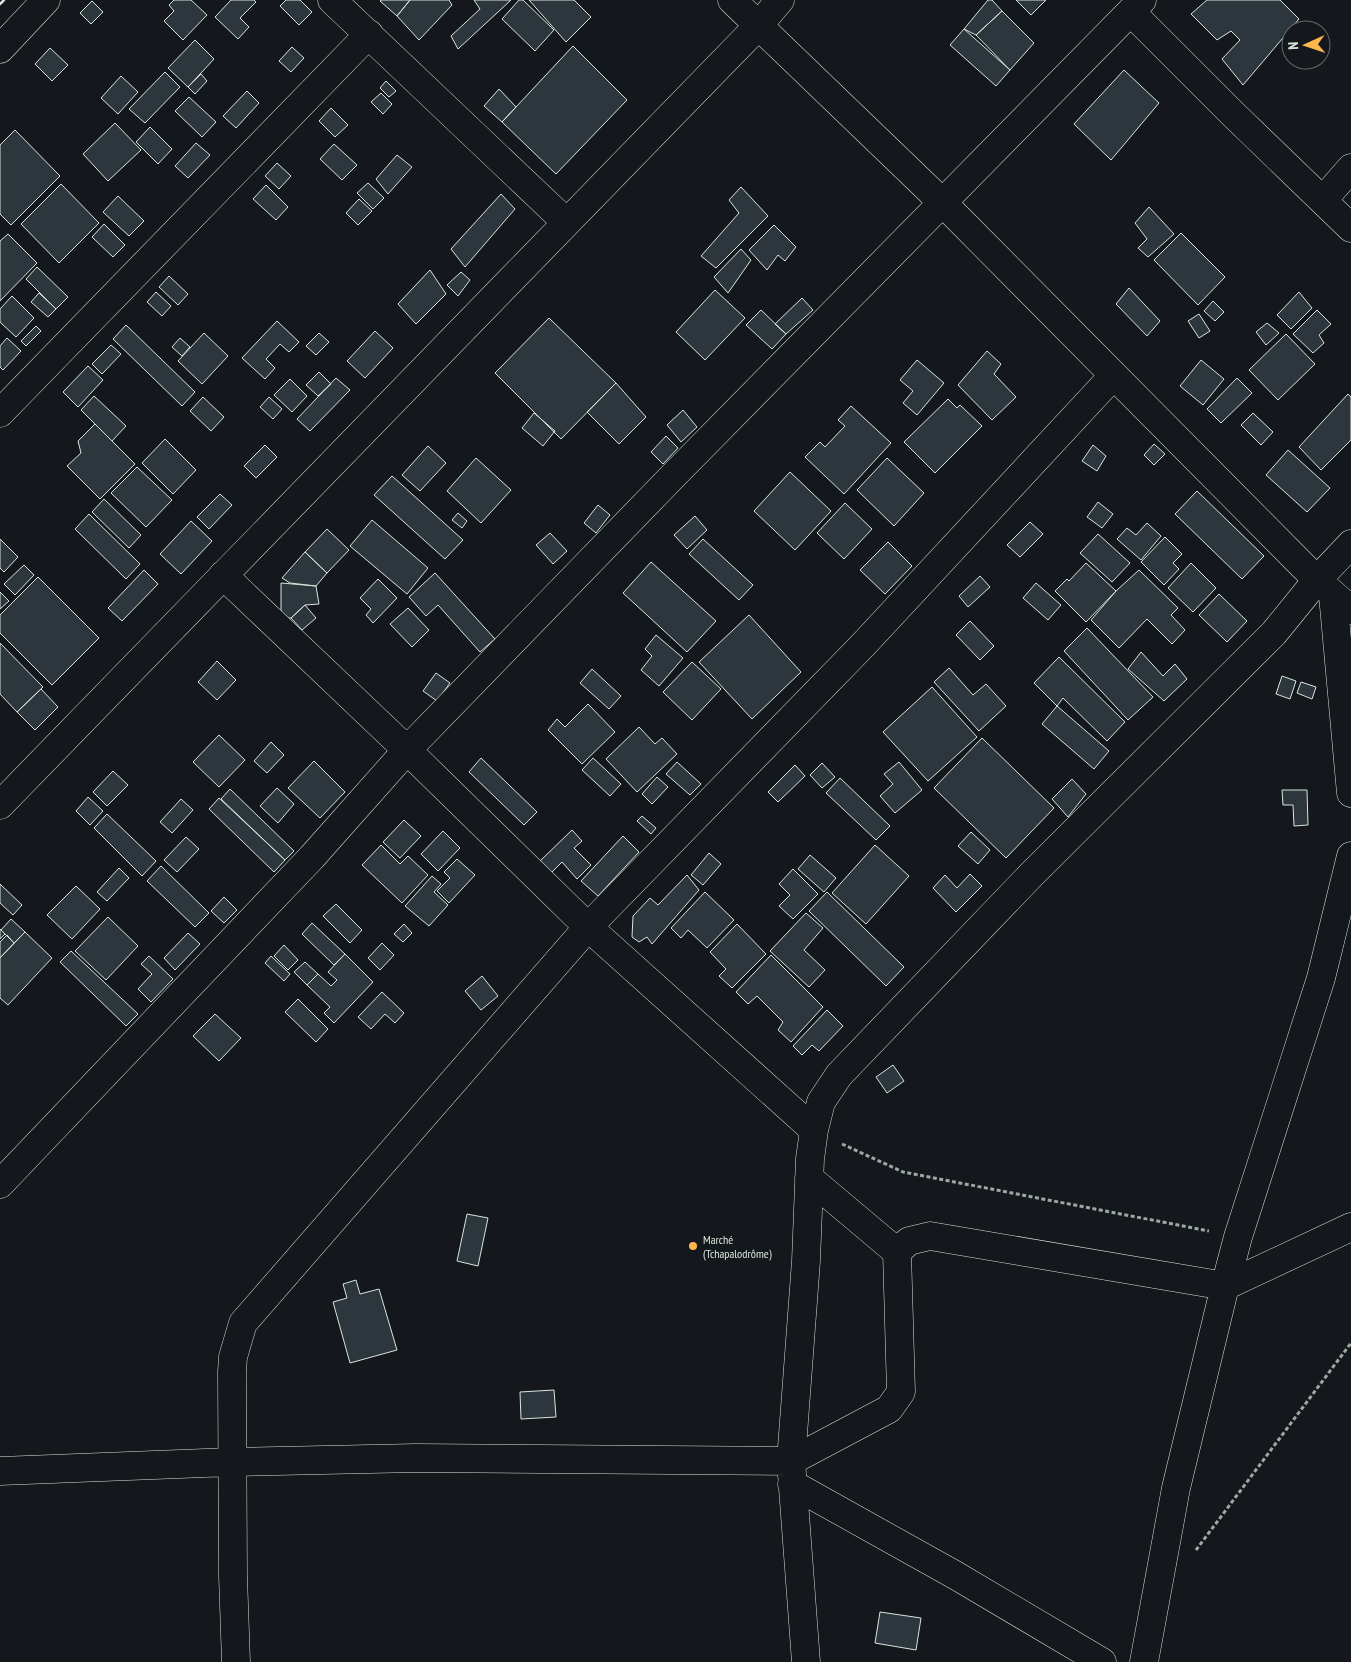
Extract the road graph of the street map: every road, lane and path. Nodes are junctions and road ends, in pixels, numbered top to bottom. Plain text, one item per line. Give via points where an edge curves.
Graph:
1 (46, 0) edge
2 (332, 0) edge
3 (732, 0) edge
4 (780, 0) edge
5 (1136, 6) edge
6 (759, 25) junction
7 (369, 34) junction
8 (0, 49) edge
9 (1351, 168) edge
10 (1323, 200) junction
11 (943, 203) junction
12 (566, 222) junction
13 (1351, 228) edge
14 (1113, 376) junction
15 (0, 413) edge
16 (1351, 544) edge
17 (223, 574) junction
18 (1333, 595) edge
19 (407, 750) junction
20 (1351, 793) edge
21 (0, 805) edge
22 (1351, 856) edge
23 (588, 928) junction
24 (814, 1130) junction
25 (809, 1178) junction
26 (0, 1184) edge
27 (1351, 1227) edge
28 (1238, 1237) junction
29 (897, 1252) junction
30 (1225, 1286) junction
31 (1351, 1343) edge
32 (231, 1462) junction
33 (0, 1471) edge
34 (792, 1472) junction
35 (1194, 1554) dead end
36 (236, 1662) edge
37 (806, 1662) edge
38 (1102, 1662) edge
39 (1144, 1662) edge

1 - 8 street
2 - 7 street
3 - 6 street
4 - 6 street
5 - 10 street via 1233,114
5 - 11 street
6 - 11 street
6 - 12 street
7 - 12 street
7 - 15 street
9 - 10 street
10 - 13 street
11 - 14 street
11 - 19 street
12 - 17 street
14 - 18 street
14 - 23 street via 863,645
16 - 18 street
17 - 19 street
17 - 21 street
18 - 20 street
18 - 24 street via 1274,633 1032,874 838,1075 821,1102
19 - 23 street
19 - 26 street via 312,857
22 - 28 street via 1321,978
23 - 24 street
23 - 32 street via 243,1323 233,1357
24 - 25 street
24 - 28 path via 903,1172
25 - 29 street
25 - 34 street
27 - 30 street
28 - 30 street
29 - 30 street via 909,1241 930,1236
29 - 34 street via 901,1392 889,1408
30 - 39 street via 1176,1488
31 - 35 path
32 - 33 street
32 - 34 street via 416,1458
32 - 36 street
34 - 37 street
34 - 38 street via 955,1575

